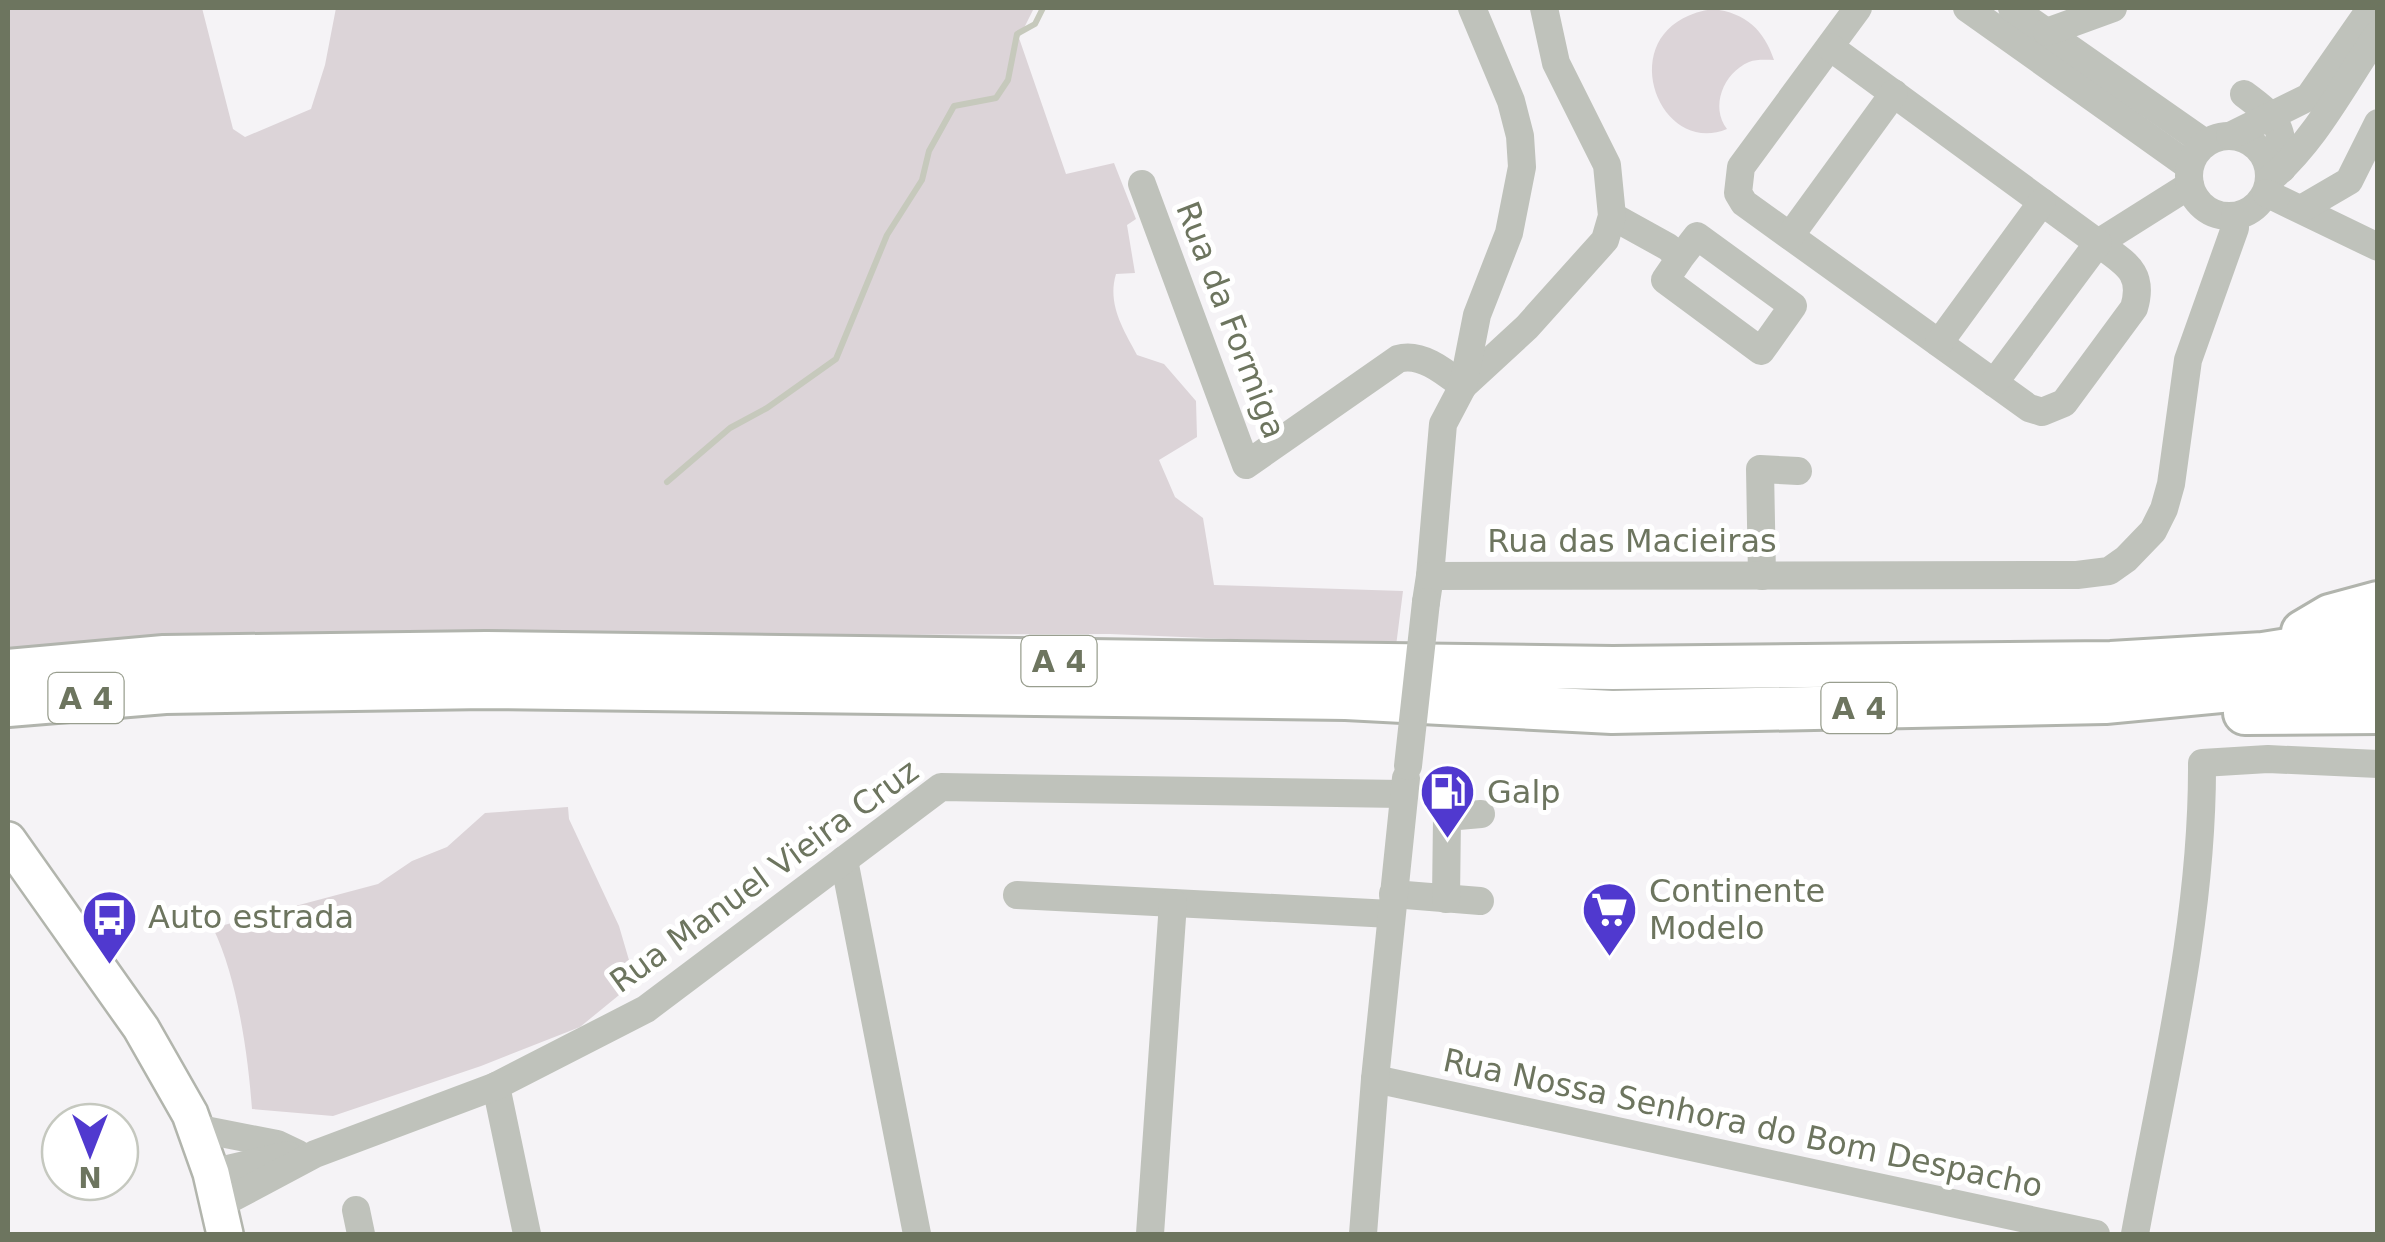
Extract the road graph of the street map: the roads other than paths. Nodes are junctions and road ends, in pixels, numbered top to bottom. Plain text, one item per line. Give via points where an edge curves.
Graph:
1 (1472, 8) edge
2 (1544, 8) edge
3 (1858, 8) edge
4 (1967, 8) edge
5 (2012, 8) edge
6 (2113, 8) edge
7 (2371, 8) edge
8 (2047, 32) junction
9 (2378, 34) edge
10 (1830, 47) junction
11 (2344, 83) junction
12 (1894, 93) junction
13 (2244, 94) dead end
14 (2309, 97) junction
15 (2272, 115) junction
16 (2378, 123) edge
17 (2204, 157) junction
18 (2272, 181) junction
19 (1142, 184) dead end
20 (2042, 202) junction
21 (2300, 209) junction
22 (1612, 216) junction
23 (2235, 216) junction
24 (1790, 236) junction
25 (2098, 242) junction
26 (2378, 247) edge
27 (1680, 258) junction
28 (1938, 343) junction
29 (1994, 383) junction
30 (1463, 386) junction
31 (1798, 470) dead end
32 (1762, 576) junction
33 (1428, 589) junction
34 (2378, 603) edge
35 (2378, 636) edge
36 (2263, 654) junction
37 (8, 672) edge
38 (2378, 676) edge
39 (2105, 702) junction
40 (8, 705) edge
41 (2378, 712) edge
42 (2378, 764) edge
43 (1402, 794) junction
44 (1480, 814) dead end
45 (8, 840) edge
46 (844, 860) junction
47 (1017, 896) dead end
48 (1446, 899) junction
49 (1480, 902) dead end
50 (1172, 903) junction
51 (1392, 904) junction
52 (1375, 1079) junction
53 (496, 1086) junction
54 (195, 1128) junction
55 (306, 1154) junction
56 (219, 1204) edge
57 (527, 1234) edge
58 (917, 1234) edge
59 (1150, 1234) edge
60 (1363, 1234) edge
61 (2096, 1234) edge
62 (2134, 1234) edge

1 - 30 street via 1511,101 1522,167
2 - 22 street via 1556,64 1608,165
3 - 10 street
4 - 17 street
5 - 8 street
6 - 8 street
7 - 14 street
8 - 17 street
9 - 11 street
10 - 12 street
10 - 24 street via 1738,181 1744,203
11 - 14 street
11 - 18 street
12 - 20 street
12 - 24 street
13 - 15 street
14 - 15 street
15 - 17 street
15 - 18 street via 2283,140
16 - 21 street via 2349,181
17 - 18 street via 2254,144
17 - 23 street via 2199,203 2209,212
17 - 25 street
18 - 21 street
18 - 23 street via 2248,212
19 - 30 street, Rua da Formiga via 1246,465 1398,359 1426,362
20 - 25 street
20 - 28 street
21 - 26 street
22 - 27 street
22 - 30 street via 1605,240
23 - 32 street, Rua das Macieiras via 2188,360 2172,484 2154,532 2126,559 2109,571 2077,575
24 - 28 street
25 - 29 street
25 - 29 street via 2129,267 2138,292 2134,308 2064,403 2042,412
27 - 27 street via 1665,280 1761,351 1793,306 1697,236
28 - 29 street
30 - 33 street via 1444,424
31 - 32 street via 1760,469
32 - 33 street, Rua das Macieiras
33 - 43 street, bridge
34 - 36 highway via 2330,616
35 - 36 highway, A 4
36 - 37 highway, A 4 via 2111,663 1613,668 486,654 164,657
38 - 39 highway, A 4
39 - 40 highway, A 4 via 1612,712 1327,698 487,687 165,692
39 - 41 highway via 2201,716
42 - 62 street via 2202,763 2196,906
43 - 46 street, Rua Manuel Vieira Cruz via 941,788
43 - 51 street
44 - 48 street via 1448,817
45 - 54 main road via 141,1028
46 - 53 street, Rua Manuel Vieira Cruz via 646,1010
46 - 58 street
47 - 50 street
48 - 49 street
48 - 51 street
50 - 51 street
50 - 59 street
51 - 52 street
52 - 60 street
52 - 61 street, Rua Nossa Senhora do Bom Despacho
53 - 55 street, Rua Manuel Vieira Cruz
53 - 57 street
54 - 55 street
54 - 56 main road
55 - 56 street, Rua Manuel Vieira Cruz

